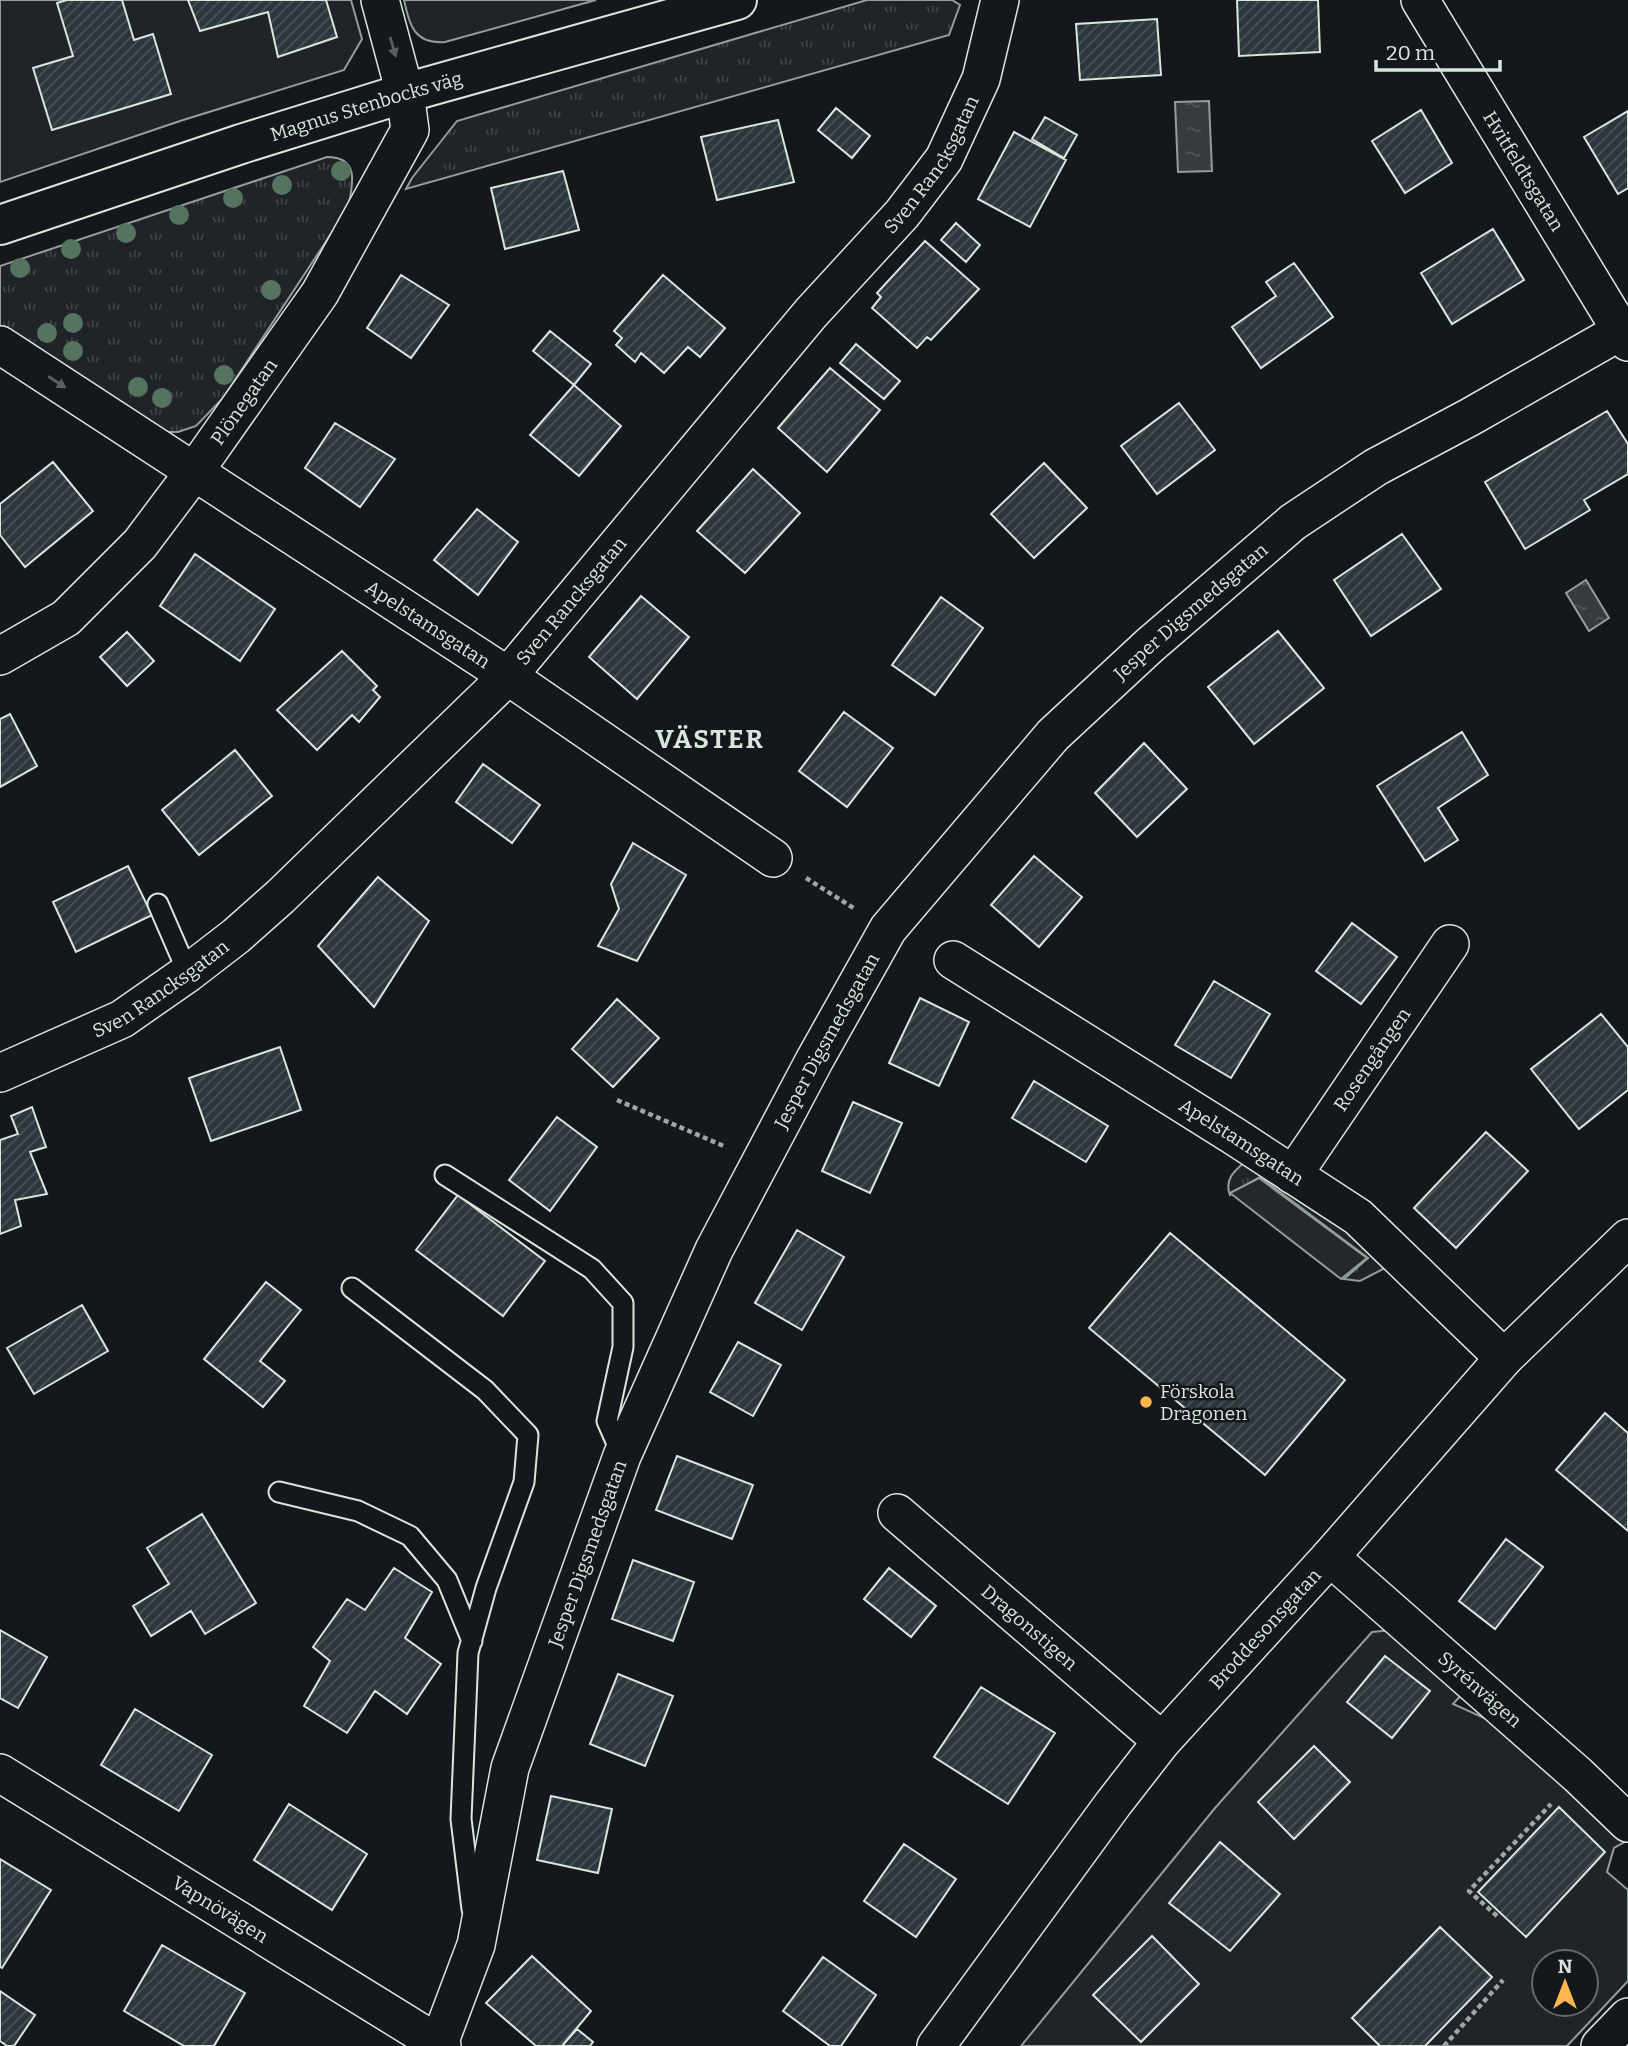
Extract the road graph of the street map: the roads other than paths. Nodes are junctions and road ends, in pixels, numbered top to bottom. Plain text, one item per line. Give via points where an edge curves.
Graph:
1 (380, 0) edge
2 (737, 0) edge
3 (1000, 0) edge
4 (1420, 0) edge
5 (405, 93) junction
6 (0, 225) edge
7 (1625, 337) edge
8 (0, 345) edge
9 (194, 472) junction
10 (0, 656) edge
11 (508, 676) junction
12 (773, 858) road end
13 (158, 904) dead end
14 (1450, 944) dead end
15 (953, 960) dead end
16 (188, 973) junction
17 (0, 1073) edge
18 (445, 1175) dead end
19 (1293, 1175) junction
20 (1628, 1238) edge
21 (352, 1288) dead end
22 (1504, 1358) junction
23 (622, 1456) junction
24 (279, 1492) dead end
25 (897, 1513) dead end
26 (1329, 1557) junction
27 (472, 1640) junction
28 (1162, 1741) junction
29 (0, 1773) edge
30 (1628, 1823) edge
31 (476, 1945) junction
32 (1628, 2017) edge
33 (440, 2045) edge
34 (936, 2046) edge
35 (1600, 2046) edge

1 -> 5 street, Plönegatan
2 - 5 street, Magnus Stenbocks väg
3 - 11 street, Sven Rancksgatan via 981,79 944,159
4 - 7 street, Hvitfeldtsgatan
5 - 6 street, Magnus Stenbocks väg
5 - 9 street, Plönegatan via 410,130 320,293
7 - 23 street, Jesper Digsmedsgatan via 1377,467 1293,523 1053,735 888,929 715,1250
8 -> 9 street, Apelstamsgatan
9 - 10 street, Plönegatan via 140,544 66,618
9 - 11 street, Apelstamsgatan
11 - 12 street, Apelstamsgatan
11 - 16 street, Sven Rancksgatan via 280,897
13 - 16 lane
14 - 19 street, Rosengången
15 - 19 street, Apelstamsgatan
16 - 17 street, Sven Rancksgatan via 122,1018
18 - 23 lane via 593,1269 623,1303 623,1347 607,1421
19 - 22 street, Apelstamsgatan via 1357,1217
20 - 22 street, Broddesonsgatan
21 - 27 lane via 485,1390 528,1435 524,1482
22 - 26 street, Broddesonsgatan
23 - 31 street, Jesper Digsmedsgatan via 510,1769
24 - 27 lane via 358,1511 410,1536 447,1580
25 - 28 street, Dragonstigen
26 - 28 street, Broddesonsgatan
26 - 30 street, Syrénvägen
27 - 31 lane via 461,1819
28 - 34 street, Broddesonsgatan
29 - 33 street, Vapnövägen
31 - 33 street, Jesper Digsmedsgatan
32 - 35 street

